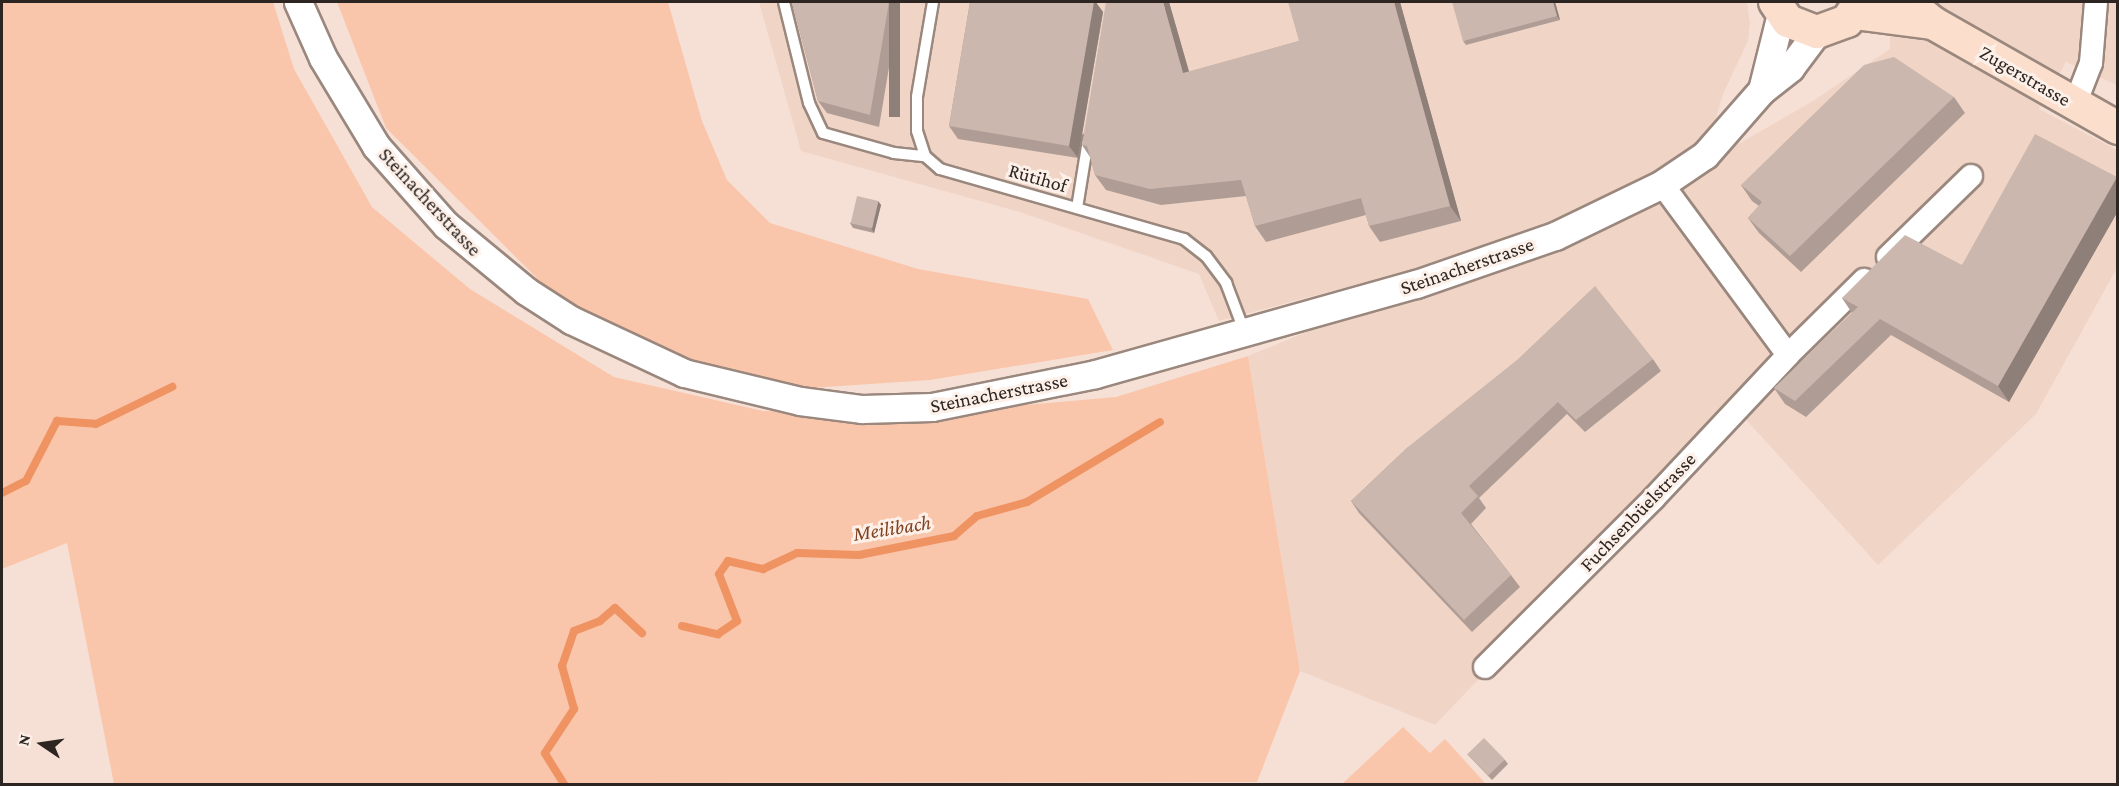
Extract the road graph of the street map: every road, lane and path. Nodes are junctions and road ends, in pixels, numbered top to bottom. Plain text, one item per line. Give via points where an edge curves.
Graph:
1 (298, 2) edge
2 (784, 2) edge
3 (933, 2) edge
4 (1907, 2) edge
5 (2096, 2) edge
6 (1857, 7) edge
7 (1778, 8) edge
8 (1933, 22) junction
9 (1817, 32) junction
10 (1762, 90) junction
11 (2075, 104) junction
12 (1091, 126) edge
13 (2118, 128) edge
14 (925, 156) junction
15 (1971, 176) dead end
16 (1662, 184) junction
17 (1077, 208) junction
18 (1246, 333) junction
19 (1788, 355) junction
20 (1485, 667) dead end

1 - 18 street, Steinacherstrasse via 323,58 376,146 446,225 489,264 562,314 684,373 800,401 862,409 932,407 1095,374
2 - 14 lane via 809,103 823,133 894,153
3 - 14 lane via 918,97 917,131
4 - 8 main road, Zugerstrasse
5 - 11 street via 2091,63
6 - 8 main road, Zugerstrasse
6 - 9 main road via 1838,27
7 - 9 main road via 1797,27
7 - 10 street, Steinacherstrasse
8 - 11 main road, Zugerstrasse
9 - 10 street, Steinacherstrasse via 1790,68
10 - 16 street, Steinacherstrasse via 1705,155
11 - 13 main road, Zugerstrasse
12 - 17 lane
14 - 17 lane, Rütihof via 940,169
15 - 19 street, Fuchsenbüelstrasse
16 - 18 street, Steinacherstrasse via 1555,236 1416,284
16 - 19 street
17 - 18 lane, Rütihof via 1185,239 1206,256 1227,283
19 - 20 street, Fuchsenbüelstrasse via 1653,499

